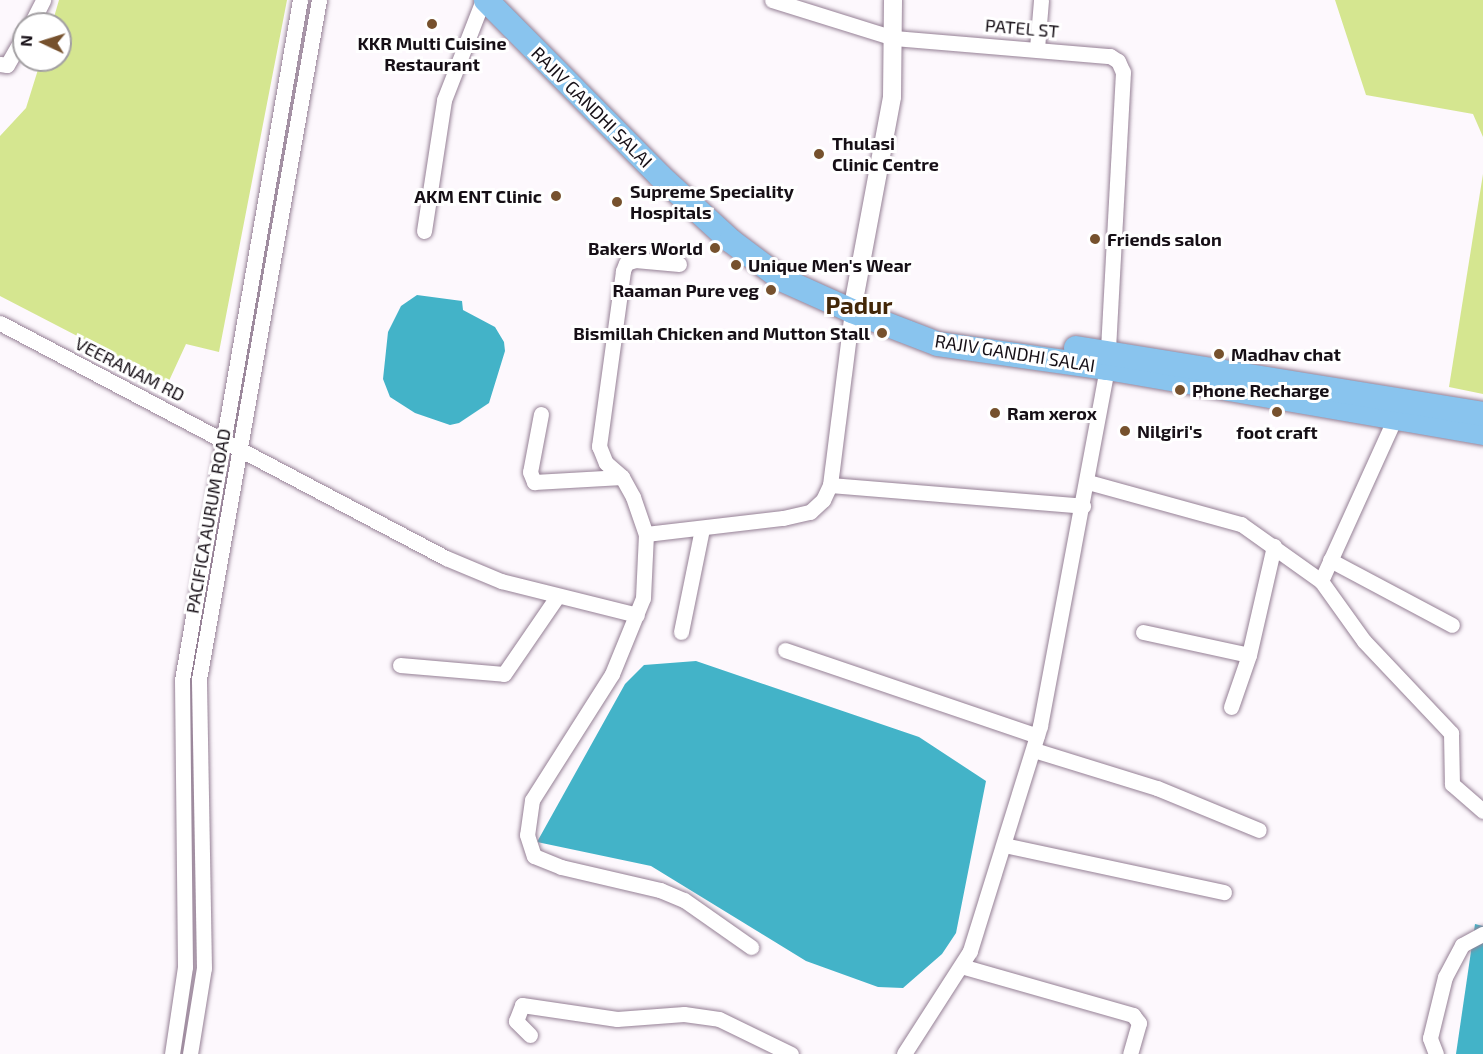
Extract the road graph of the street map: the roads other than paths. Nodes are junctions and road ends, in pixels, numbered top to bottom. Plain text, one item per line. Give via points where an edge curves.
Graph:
1 (300, 0) edge
2 (319, 0) edge
3 (484, 0) edge
4 (508, 0) edge
5 (772, 0) edge
6 (893, 0) edge
7 (1041, 0) edge
8 (894, 38) junction
9 (1037, 48) junction
10 (12, 56) edge
11 (0, 64) edge
12 (424, 231) dead end
13 (679, 264) dead end
14 (853, 305) junction
15 (0, 323) edge
16 (1108, 360) junction
17 (541, 414) dead end
18 (1483, 414) edge
19 (1395, 418) junction
20 (1483, 433) edge
21 (224, 439) junction
22 (241, 450) junction
23 (622, 477) junction
24 (1088, 482) junction
25 (830, 484) junction
26 (1083, 506) junction
27 (702, 528) junction
28 (646, 534) junction
29 (1274, 546) junction
30 (1330, 560) junction
31 (1321, 581) junction
32 (557, 597) junction
33 (637, 615) junction
34 (1452, 624) dead end
35 (681, 632) dead end
36 (1143, 632) dead end
37 (785, 650) dead end
38 (1249, 655) junction
39 (400, 665) dead end
40 (1231, 707) dead end
41 (1035, 743) junction
42 (1483, 811) edge
43 (1259, 830) dead end
44 (1004, 845) junction
45 (1224, 892) dead end
46 (1483, 934) edge
47 (751, 947) dead end
48 (961, 966) junction
49 (185, 967) junction
50 (204, 968) junction
51 (530, 1035) dead end
52 (172, 1054) edge
53 (190, 1054) edge
54 (791, 1054) edge
55 (904, 1054) edge
56 (1131, 1054) edge
57 (1436, 1054) edge

1 - 21 street, PACIFICA AURUM ROAD
2 - 22 street, PACIFICA AURUM ROAD
3 - 12 street via 444,99
3 - 14 main road, RAJIV GANDHI SALAI via 660,176 739,248 783,280
4 - 14 main road, RAJIV GANDHI SALAI via 704,199 774,258
5 - 8 street, PATEL ST
6 - 8 street
7 - 9 street
8 - 9 street, PATEL ST
8 - 14 street via 892,97
9 - 16 street, PATEL ST via 1110,56 1118,61 1123,72
10 - 11 street via 7,65
13 - 23 street via 635,260 626,263 623,271 599,438 606,463
14 - 16 main road, RAJIV GANDHI SALAI via 944,330
14 - 25 street
15 - 21 street, VEERANAM RD
16 - 18 main road, RAJIV GANDHI SALAI
16 - 19 main road, RAJIV GANDHI SALAI
16 - 24 street, PATEL ST
17 - 23 street via 530,472 534,482
19 - 20 main road, RAJIV GANDHI SALAI
19 - 30 street
21 - 22 street, VEERANAM RD
21 - 49 street, PACIFICA AURUM ROAD via 182,680
22 - 32 street, VEERANAM RD via 446,558 501,581
22 - 50 street, PACIFICA AURUM ROAD via 199,679
23 - 28 street
24 - 26 street, PATEL ST
24 - 29 street via 1241,524
25 - 26 street
25 - 27 street via 823,501 810,512
26 - 41 street, PATEL ST
27 - 28 street
27 - 35 street
28 - 33 street via 643,598
29 - 31 street
29 - 38 street
30 - 31 street
30 - 34 street
31 - 42 street via 1364,641 1451,733 1452,784
32 - 33 street, VEERANAM RD
32 - 39 street via 504,674
33 - 47 street via 612,674 532,800 527,824 534,856 684,900
36 - 38 street
37 - 41 street
38 - 40 street
41 - 43 street
41 - 44 street, PATEL ST
44 - 45 street
44 - 48 street, PATEL ST via 984,914
46 - 57 street via 1462,945 1445,977 1430,1038
48 - 55 street, PATEL ST
48 - 56 street via 1133,1015 1139,1023
49 - 50 street
49 - 52 street, PACIFICA AURUM ROAD
50 - 53 street, PACIFICA AURUM ROAD
51 - 54 street via 516,1021 522,1005 617,1019 684,1014 719,1019

